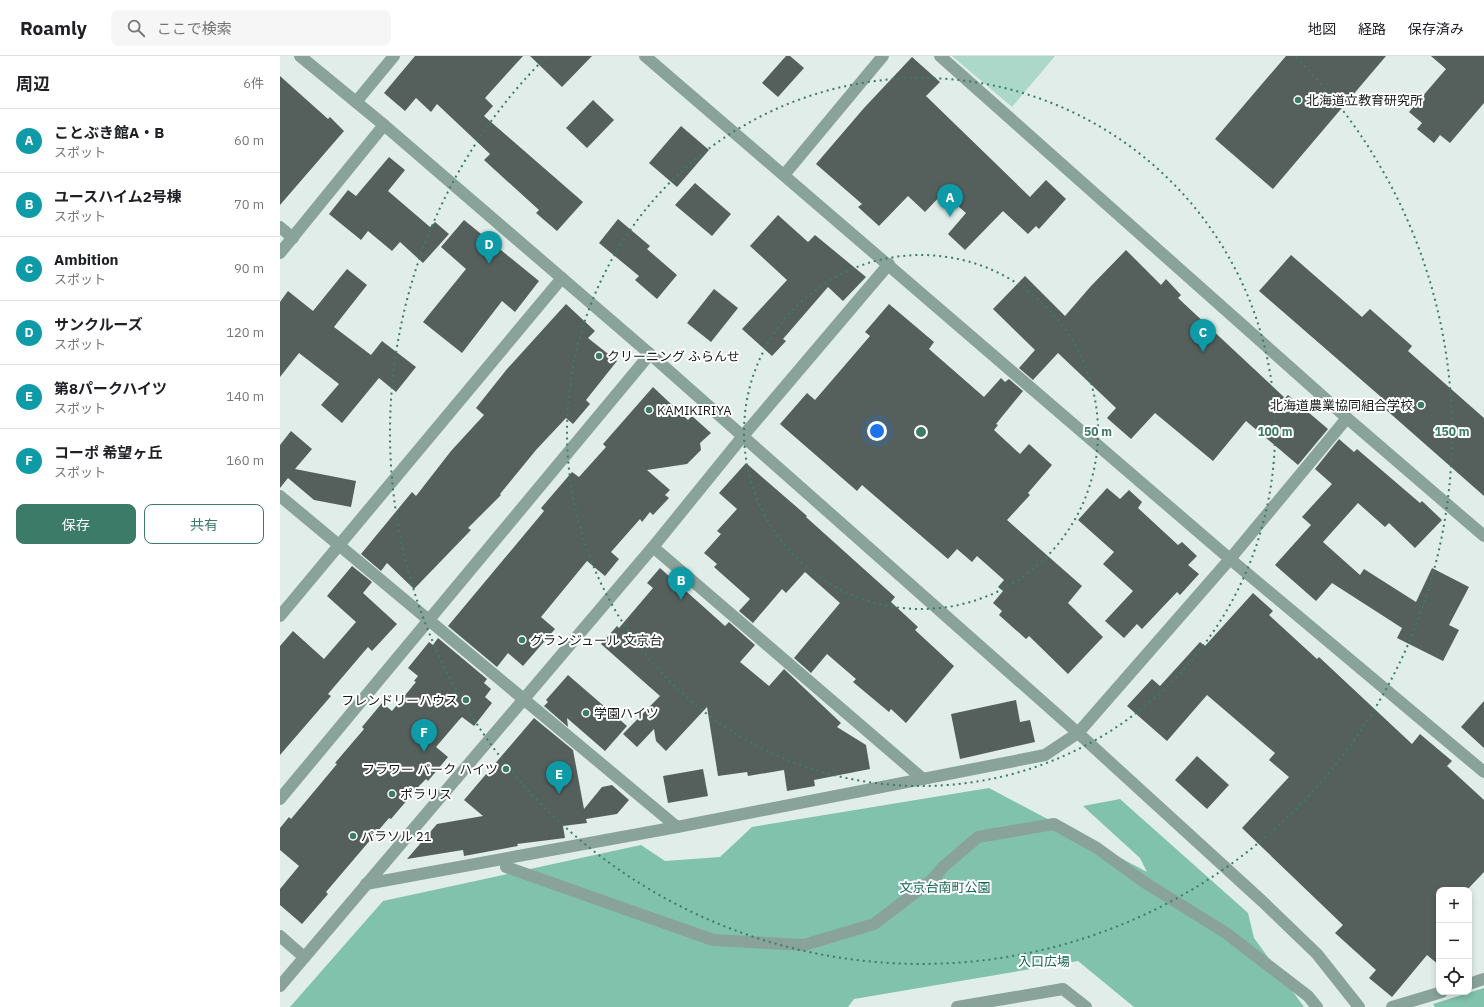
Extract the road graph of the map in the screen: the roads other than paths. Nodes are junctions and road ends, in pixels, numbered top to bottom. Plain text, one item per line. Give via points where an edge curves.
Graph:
1 (300, 56) edge
2 (394, 56) edge
3 (645, 56) edge
4 (883, 56) edge
5 (940, 56) edge
6 (356, 102) junction
7 (384, 125) junction
8 (784, 176) junction
9 (280, 227) edge
10 (293, 238) junction
11 (280, 253) edge
12 (889, 264) junction
13 (562, 278) junction
14 (650, 354) junction
15 (1348, 418) junction
16 (743, 436) junction
17 (280, 496) edge
18 (1484, 536) edge
19 (339, 545) junction
20 (653, 547) junction
21 (1230, 558) junction
22 (280, 616) edge
23 (429, 620) junction
24 (523, 701) junction
25 (1078, 733) junction
26 (1484, 772) edge
27 (923, 779) junction
28 (280, 799) edge
29 (677, 827) junction
30 (506, 867) dead end
31 (366, 884) junction
32 (280, 936) edge
33 (304, 957) junction
34 (1484, 979) edge
35 (1472, 983) edge
36 (280, 986) edge
37 (1436, 994) edge
38 (958, 1007) edge
39 (1086, 1007) edge
40 (1317, 1007) edge
41 (1360, 1007) edge
42 (1392, 1007) edge

1 - 6 street
2 - 6 street
3 - 8 street
4 - 8 street
5 - 15 street
6 - 7 street
7 - 10 street
7 - 13 street
8 - 12 street
9 - 10 street
10 - 11 street
12 - 16 street
12 - 21 street
13 - 14 street
13 - 19 street
14 - 16 street
14 - 23 street
15 - 18 street
15 - 21 street
16 - 20 street
16 - 25 street
17 - 19 street
19 - 22 street
19 - 23 street
20 - 24 street
20 - 27 street
21 - 25 street
21 - 26 street
23 - 24 street
23 - 28 street
24 - 29 street
24 - 31 street
25 - 27 street via 1045,755
25 - 41 street via 1301,938
27 - 29 street
29 - 31 street
30 - 40 street via 713,940 804,945 874,924 932,880 978,837 1054,824 1097,848 1144,882 1226,933 1308,996
31 - 33 street
32 - 33 street
33 - 36 street
34 - 35 street
37 - 42 street
38 - 39 street via 1063,988

